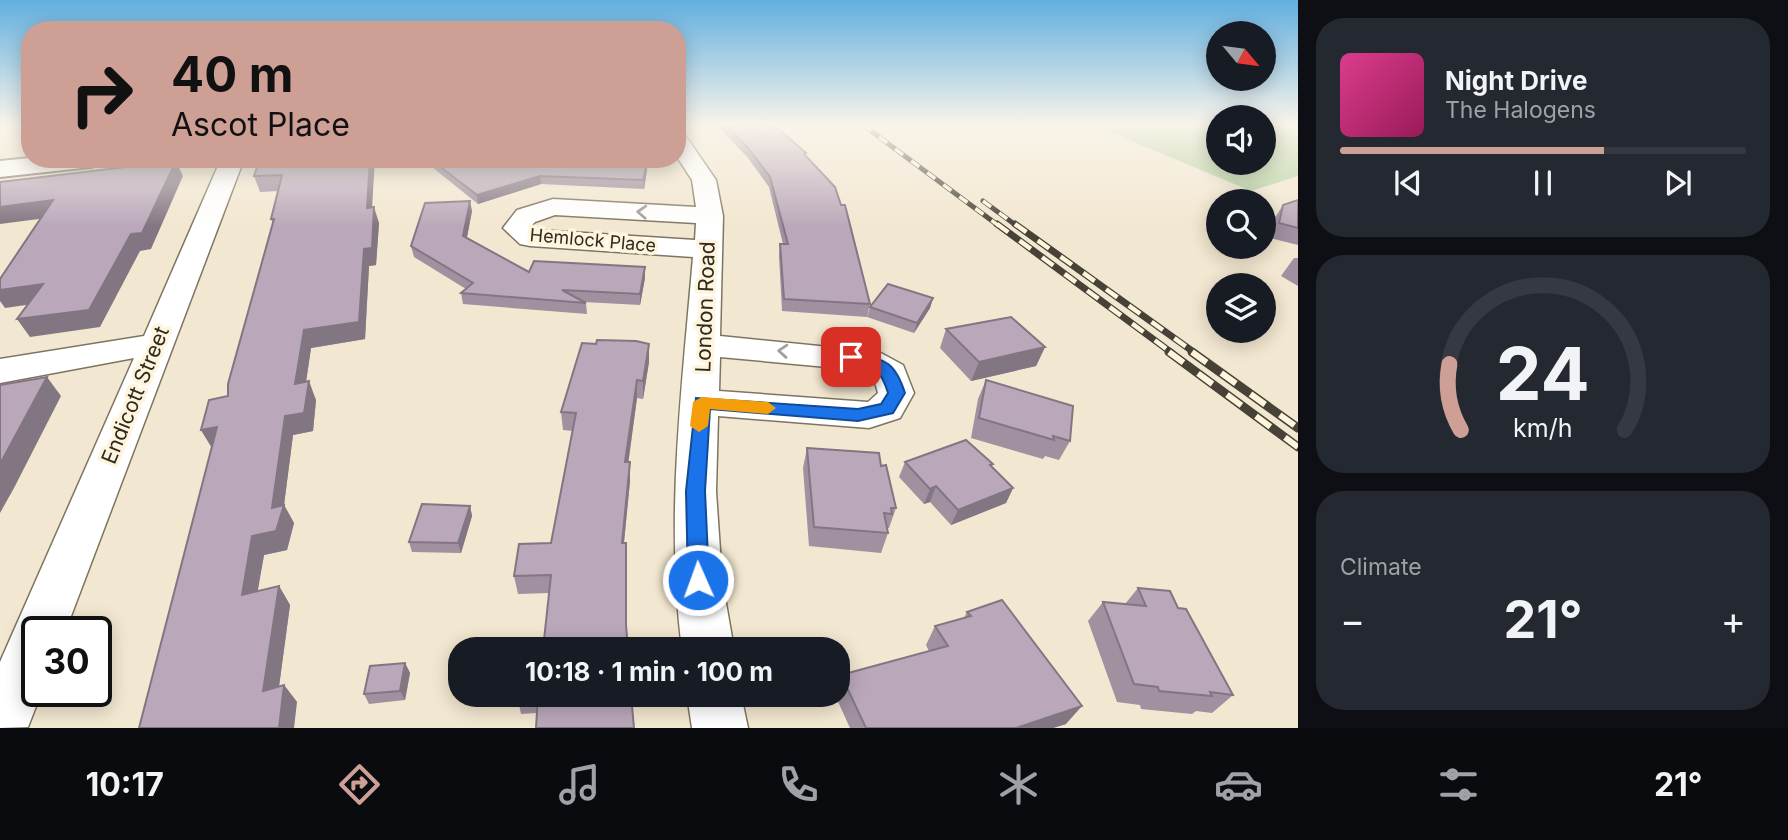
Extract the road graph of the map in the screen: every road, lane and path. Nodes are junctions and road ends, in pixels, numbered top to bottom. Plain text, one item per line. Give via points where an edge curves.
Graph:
1 (690, 159) edge
2 (21, 167) edge
3 (229, 168) edge
4 (0, 169) edge
5 (708, 233) junction
6 (156, 344) junction
7 (703, 345) junction
8 (0, 371) edge
9 (702, 402) junction
10 (45, 616) edge
11 (706, 637) edge
12 (21, 676) edge
13 (716, 707) edge
14 (0, 727) edge
15 (720, 728) edge

1 - 5 street, London Road via 704,180
2 - 4 street
3 - 6 street, Endicott Street
5 -> 5 street, Hemlock Place via 553,207 526,216 516,228 530,238
5 - 7 street, London Road
6 - 8 street
6 - 10 street, Endicott Street
7 - 9 street, London Road
9 -> 7 street via 869,415 887,408 896,393 890,373 867,360
9 - 11 street, London Road via 695,491 698,580
12 - 14 street, Endicott Street
13 - 15 street

